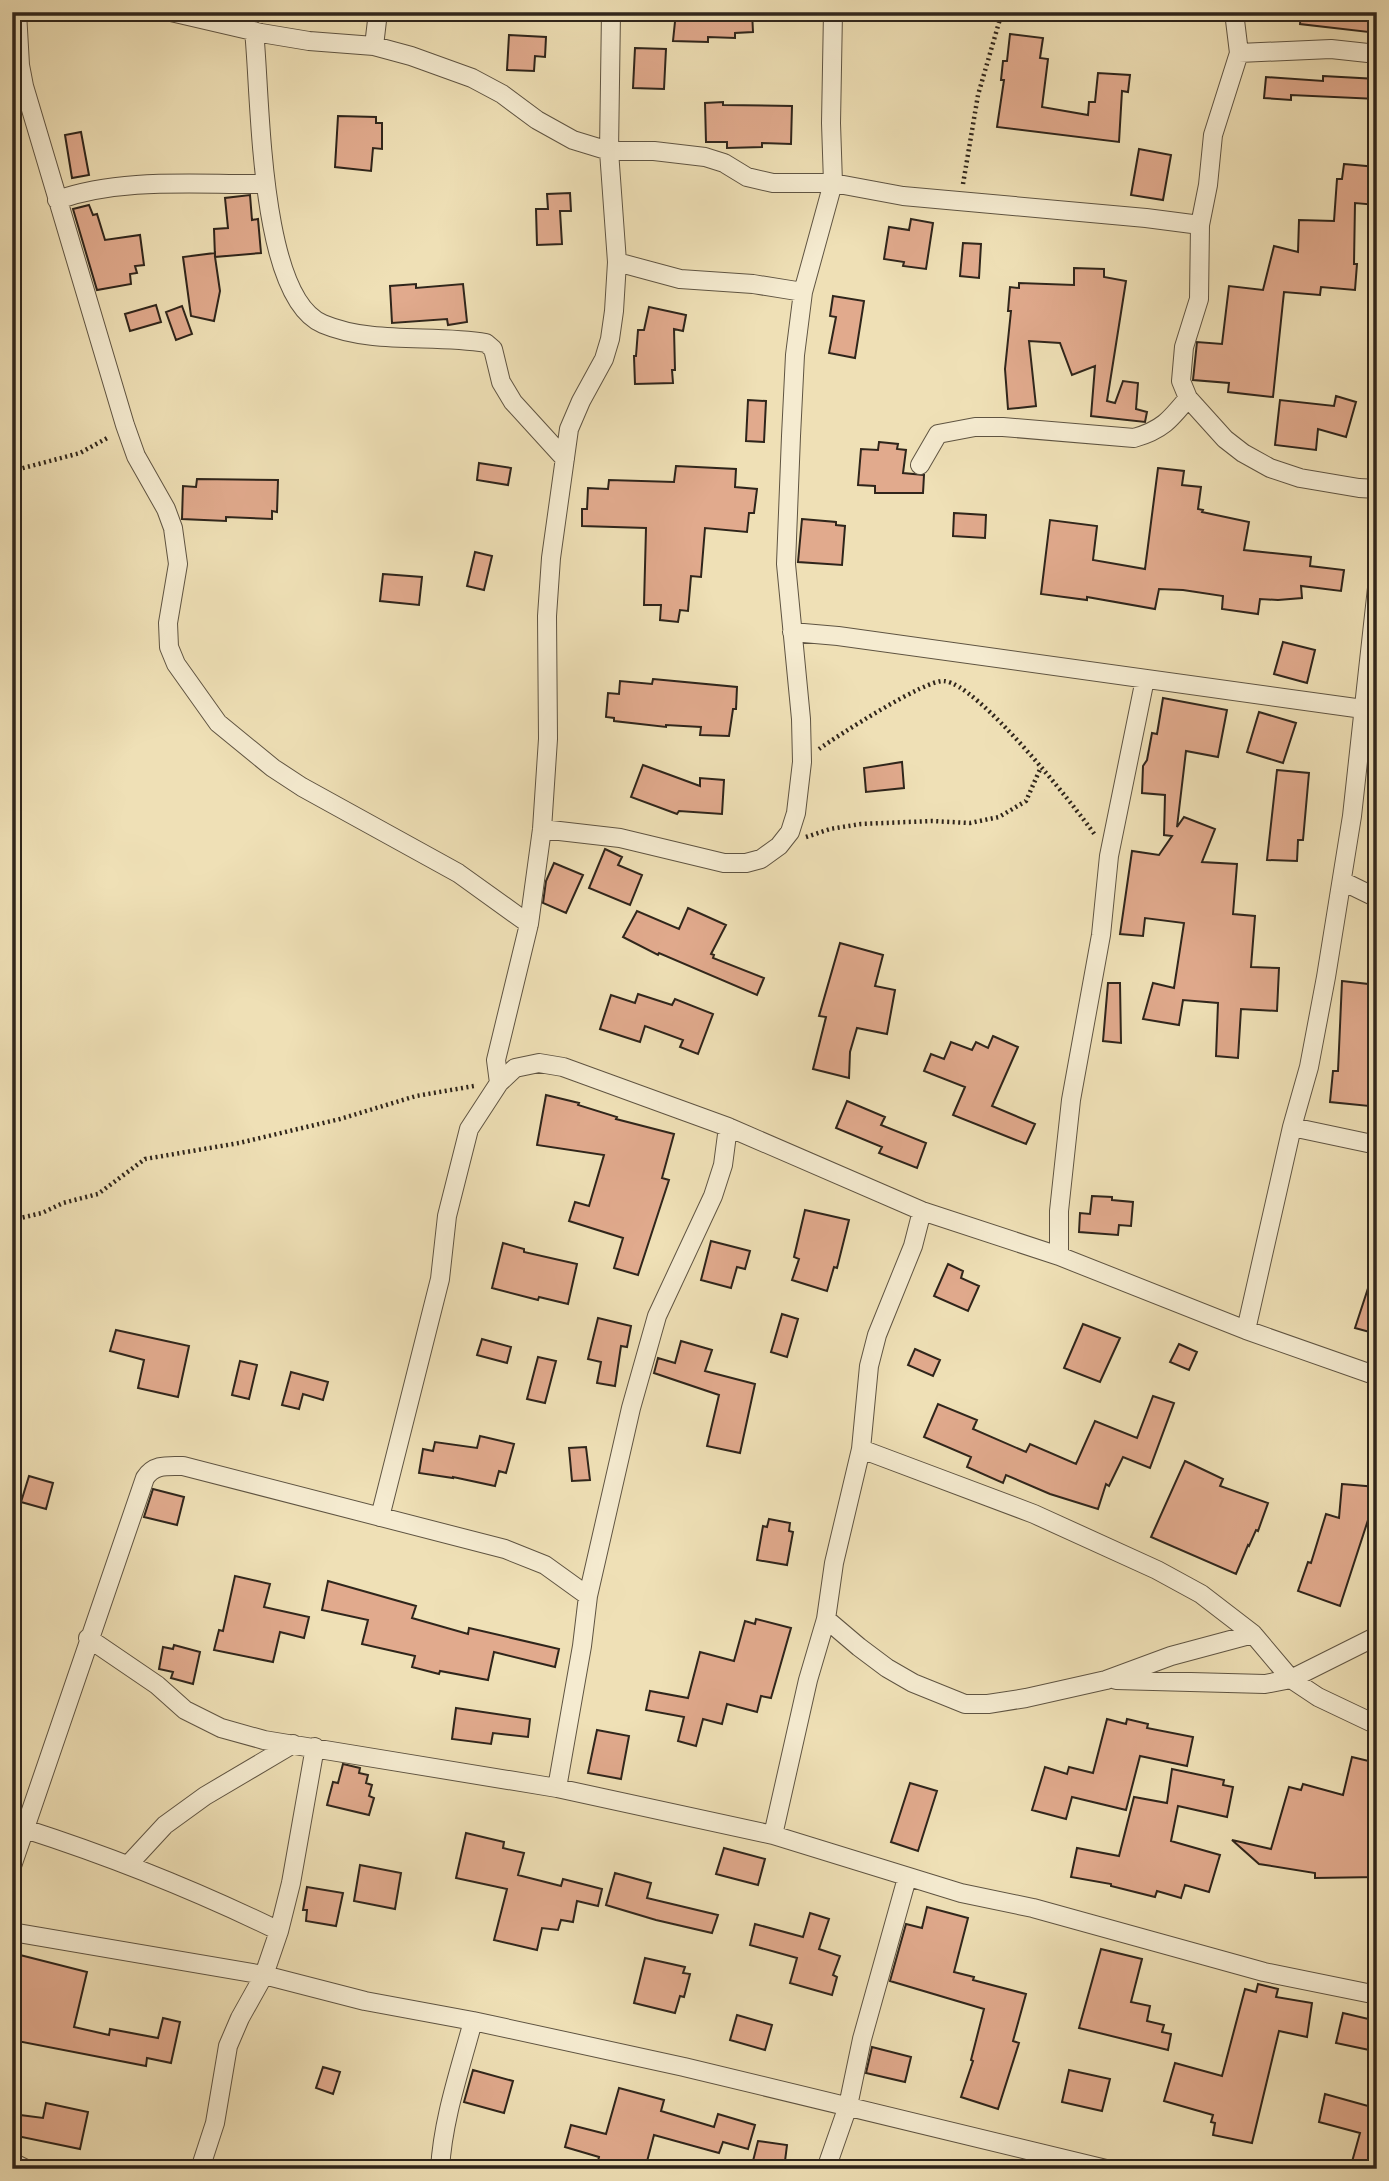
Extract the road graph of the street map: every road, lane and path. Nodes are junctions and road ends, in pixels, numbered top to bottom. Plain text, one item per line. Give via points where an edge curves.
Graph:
1 (17, 12) edge
2 (171, 12) edge
3 (378, 12) edge
4 (611, 12) edge
5 (833, 12) edge
6 (1002, 12) edge
7 (1234, 12) edge
8 (254, 31) junction
9 (374, 46) junction
10 (1239, 53) junction
11 (1377, 54) edge
12 (609, 151) junction
13 (833, 183) junction
14 (266, 184) junction
15 (57, 201) junction
16 (960, 202) junction
17 (1200, 225) junction
18 (617, 262) junction
19 (803, 292) junction
20 (1188, 398) junction
21 (125, 425) junction
22 (565, 459) junction
23 (920, 466) dead end
24 (12, 471) edge
25 (1377, 489) edge
26 (1377, 588) edge
27 (792, 632) junction
28 (1145, 679) junction
29 (1363, 709) junction
30 (802, 762) junction
31 (1041, 767) junction
32 (542, 829) junction
33 (779, 846) junction
34 (1109, 856) junction
35 (1342, 881) junction
36 (1377, 898) edge
37 (529, 925) junction
38 (499, 1083) junction
39 (728, 1127) junction
40 (1292, 1127) junction
41 (1377, 1144) edge
42 (922, 1211) junction
43 (12, 1220) edge
44 (1059, 1256) junction
45 (1246, 1330) junction
46 (1377, 1376) edge
47 (861, 1449) junction
48 (380, 1517) junction
49 (589, 1596) junction
50 (826, 1619) junction
51 (1253, 1634) junction
52 (1377, 1636) edge
53 (88, 1638) junction
54 (1291, 1679) junction
55 (1106, 1680) junction
56 (1375, 1720) edge
57 (293, 1744) junction
58 (315, 1747) junction
59 (557, 1788) junction
60 (25, 1829) junction
61 (773, 1835) junction
62 (128, 1865) junction
63 (12, 1866) edge
64 (907, 1878) junction
65 (12, 1931) edge
66 (279, 1931) junction
67 (264, 1975) junction
68 (1377, 1994) edge
69 (473, 2021) junction
70 (848, 2106) junction
71 (12, 2162) edge
72 (26, 2169) edge
73 (200, 2169) edge
74 (440, 2169) edge
75 (826, 2169) edge
76 (1106, 2169) edge

1 - 15 street via 24,86
2 - 8 street
3 - 9 street
4 - 12 street
5 - 13 street
6 - 16 path via 978,96
7 - 10 street
8 - 9 street
8 - 14 street
9 - 12 street via 472,78 573,140
10 - 11 street via 1331,49
10 - 17 street via 1213,135
12 - 13 street via 705,157 747,177 773,183
12 - 18 street
13 - 16 street
13 - 19 street
14 - 15 street via 115,187
14 - 22 street via 276,245 300,305 321,323 349,331 486,343 494,349 501,383 513,402
15 - 21 street
16 - 17 street
17 - 20 street via 1199,299 1182,364 1181,381
18 - 19 street via 680,279
18 - 22 street via 610,339 569,429
19 - 27 street via 787,511 786,585
20 - 23 street via 1168,423 1134,438 1003,427 955,429 938,434
20 - 25 street via 1225,439 1270,468 1300,478
21 - 24 path via 80,453
21 - 37 street via 173,528 178,564 168,623 169,647 218,723 302,787 457,873
22 - 32 street via 547,616 548,739
26 - 29 street
27 - 28 street
27 - 30 street
28 - 29 street
28 - 34 street
29 - 35 street
30 - 31 path via 888,706 942,680 963,688 985,707
30 - 33 street via 796,813
31 - 33 path via 1026,801 999,817 970,823 846,825
31 - 34 path
32 - 33 street via 620,838 724,863 761,859
32 - 37 street
34 - 44 street via 1101,935 1071,1100
35 - 36 street
35 - 40 street via 1309,1067
37 - 38 street via 496,1060
38 - 39 street via 515,1068 539,1063 563,1067
38 - 43 path via 416,1096 218,1148 145,1159 98,1194
38 - 48 street via 469,1129 447,1216 440,1279
39 - 42 street
39 - 49 street via 713,1196 657,1317 631,1408
40 - 41 street
40 - 45 street
42 - 44 street
42 - 47 street via 875,1345
44 - 45 street
45 - 46 street
47 - 50 street
47 - 51 street via 1034,1514 1157,1570 1201,1594
48 - 49 street via 505,1549 545,1565
48 - 53 street via 183,1466 150,1470
49 - 59 street
50 - 55 street via 887,1668 965,1704 1026,1698
50 - 61 street
51 - 54 street
51 - 55 street
52 - 54 street
53 - 57 street via 157,1685 184,1710 221,1728
53 - 60 street
54 - 55 street via 1265,1684
54 - 56 street via 1318,1697
57 - 58 street
57 - 62 street via 165,1825
58 - 59 street
58 - 66 street
59 - 61 street
60 - 62 street
60 - 63 street
61 - 64 street
62 - 66 street
64 - 68 street via 1264,1972
64 - 70 street
65 - 67 street
66 - 67 street
67 - 69 street
67 - 73 street via 228,2046 215,2123
69 - 70 street
69 - 74 street via 448,2111
70 - 75 street
70 - 76 street
71 - 72 street

